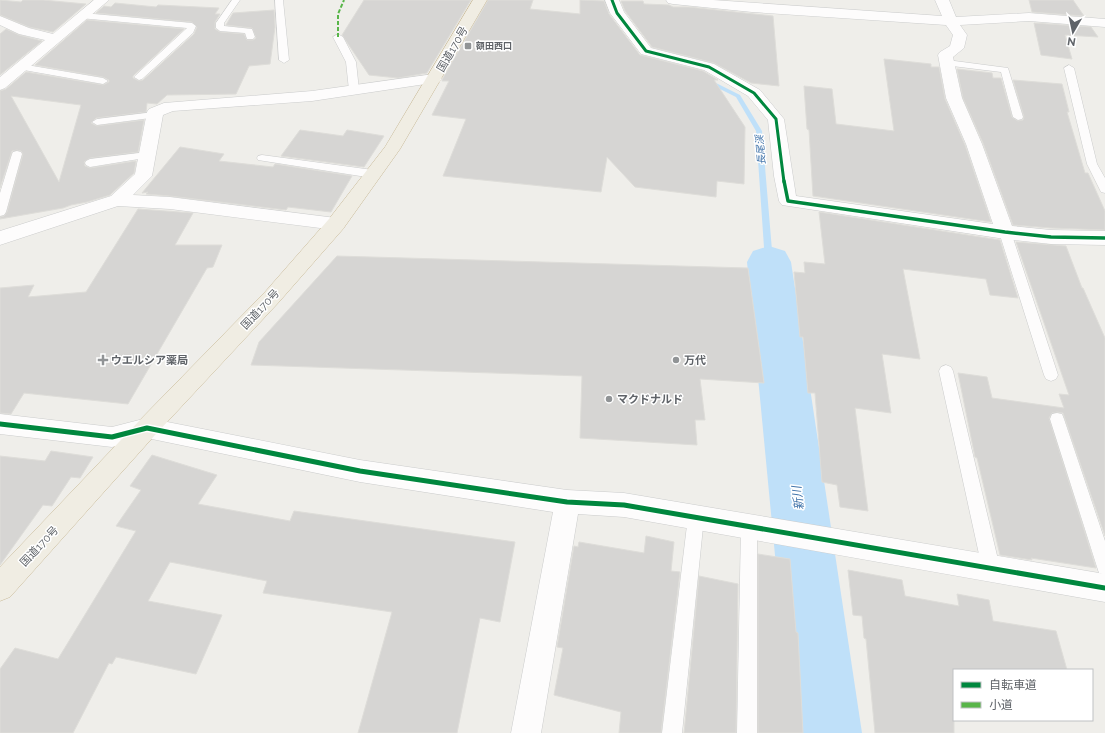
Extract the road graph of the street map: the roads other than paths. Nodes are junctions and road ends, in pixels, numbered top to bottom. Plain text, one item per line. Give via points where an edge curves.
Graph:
1 (102, 0) edge
2 (236, 0) edge
3 (279, 0) edge
4 (480, 0) edge
5 (612, 0) edge
6 (673, 0) edge
7 (942, 0) edge
8 (83, 16) junction
9 (0, 20) edge
10 (951, 21) junction
11 (1105, 22) edge
12 (250, 37) dead end
13 (338, 37) dead end
14 (56, 38) junction
15 (284, 60) dead end
16 (947, 63) junction
17 (21, 67) junction
18 (1069, 68) dead end
19 (139, 78) dead end
20 (434, 79) junction
21 (103, 81) dead end
22 (0, 85) edge
23 (354, 90) junction
24 (154, 115) junction
25 (1018, 117) dead end
26 (97, 122) dead end
27 (17, 154) dead end
28 (147, 155) junction
29 (262, 158) dead end
30 (90, 163) dead end
31 (373, 174) junction
32 (1105, 189) edge
33 (117, 200) junction
34 (0, 212) edge
35 (336, 224) junction
36 (1005, 232) junction
37 (0, 238) edge
38 (1105, 238) edge
39 (946, 371) dead end
40 (1051, 375) dead end
41 (1057, 420) dead end
42 (0, 424) edge
43 (147, 428) junction
44 (567, 502) junction
45 (696, 518) junction
46 (749, 527) junction
47 (991, 568) junction
48 (1105, 568) edge
49 (0, 588) edge
50 (1105, 588) edge
51 (526, 733) edge
52 (672, 733) edge
53 (746, 733) edge

1 - 8 street
2 - 12 lane via 220,23 220,28 249,31
3 - 15 lane
4 - 20 highway, 国道170号
5 - 36 street via 617,13 646,51 709,67 754,93 776,119 788,201
6 - 10 street
7 - 10 street
8 - 14 street
8 - 19 lane via 192,26 190,31
9 - 14 street via 24,31
10 - 11 street via 1029,17
10 - 16 street via 960,35 956,48 945,55
13 - 23 lane via 351,62
14 - 17 street
16 - 25 lane via 1005,70
16 - 36 street via 954,98 974,144
17 - 21 lane
17 - 22 street
18 - 32 lane via 1092,164
20 - 23 street
20 - 31 highway, 国道170号 via 392,149
23 - 24 street via 312,96 170,106 155,112
24 - 26 lane
24 - 28 street
27 - 34 lane
28 - 30 lane
28 - 33 street via 143,176
29 - 31 lane
31 - 35 highway, 国道170号
33 - 35 street via 170,203
33 - 37 street
35 - 43 highway, 国道170号 via 272,297
36 - 38 street via 1051,237
36 - 40 lane
39 - 47 lane
41 - 48 lane
42 - 43 street via 112,437
43 - 44 street via 360,471
43 - 49 highway, 国道170号
44 - 45 street via 624,505
44 - 51 street
45 - 46 street
45 - 52 lane
46 - 47 street
46 - 53 lane
47 - 50 street

